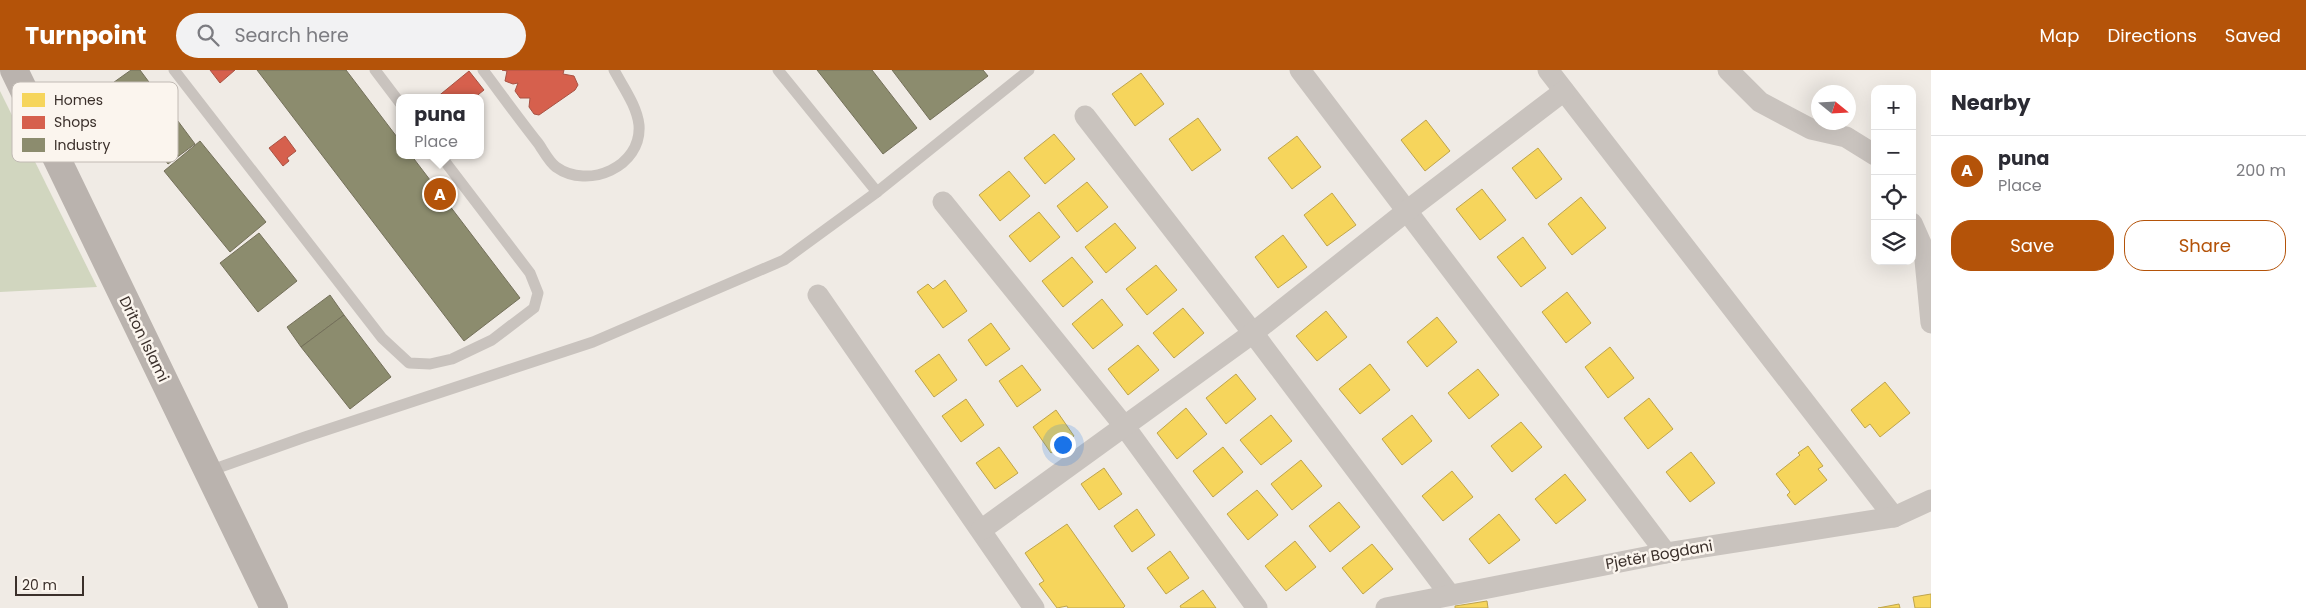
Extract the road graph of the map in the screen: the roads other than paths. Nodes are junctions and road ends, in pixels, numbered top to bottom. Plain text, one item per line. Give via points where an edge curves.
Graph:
1 (14, 70) edge
2 (174, 70) edge
3 (375, 70) edge
4 (483, 70) edge
5 (614, 70) edge
6 (778, 70) edge
7 (1028, 70) edge
8 (1300, 70) edge
9 (1548, 70) edge
10 (1728, 70) edge
11 (20, 82) edge
12 (1564, 91) junction
13 (396, 98) edge
14 (1085, 116) dead end
15 (1871, 153) edge
16 (443, 159) edge
17 (59, 162) edge
18 (876, 192) junction
19 (943, 202) dead end
20 (1408, 210) junction
21 (1916, 232) edge
22 (818, 295) dead end
23 (1931, 323) edge
24 (1253, 332) junction
25 (1125, 427) junction
26 (209, 471) junction
27 (1931, 500) edge
28 (1894, 517) junction
29 (981, 530) junction
30 (1666, 553) junction
31 (1450, 595) junction
32 (274, 608) edge
33 (1034, 608) edge
34 (1257, 608) edge
35 (1386, 608) edge

1 - 11 street, Driton Islami
2 - 16 lane via 382,338 409,363 430,364 452,359 492,340 534,308 538,293 530,273
3 - 13 lane
4 - 5 lane via 556,167 587,177 621,165 636,148 639,127 636,110
6 - 18 lane
7 - 18 lane
8 - 20 street
9 - 12 street
10 - 15 street via 1760,102 1811,129 1846,137
12 - 20 street
12 - 28 street
14 - 24 street
17 - 26 street, Driton Islami
18 - 26 lane via 784,260 593,342
19 - 25 street
20 - 24 street
20 - 30 street
21 - 23 street via 1924,250
22 - 29 street
24 - 25 street
24 - 31 street
25 - 29 street
25 - 34 street
26 - 32 street, Driton Islami
27 - 28 street, Pjetër Bogdani
28 - 30 street, Pjetër Bogdani
29 - 33 street
30 - 31 street, Pjetër Bogdani
31 - 35 street, Pjetër Bogdani

